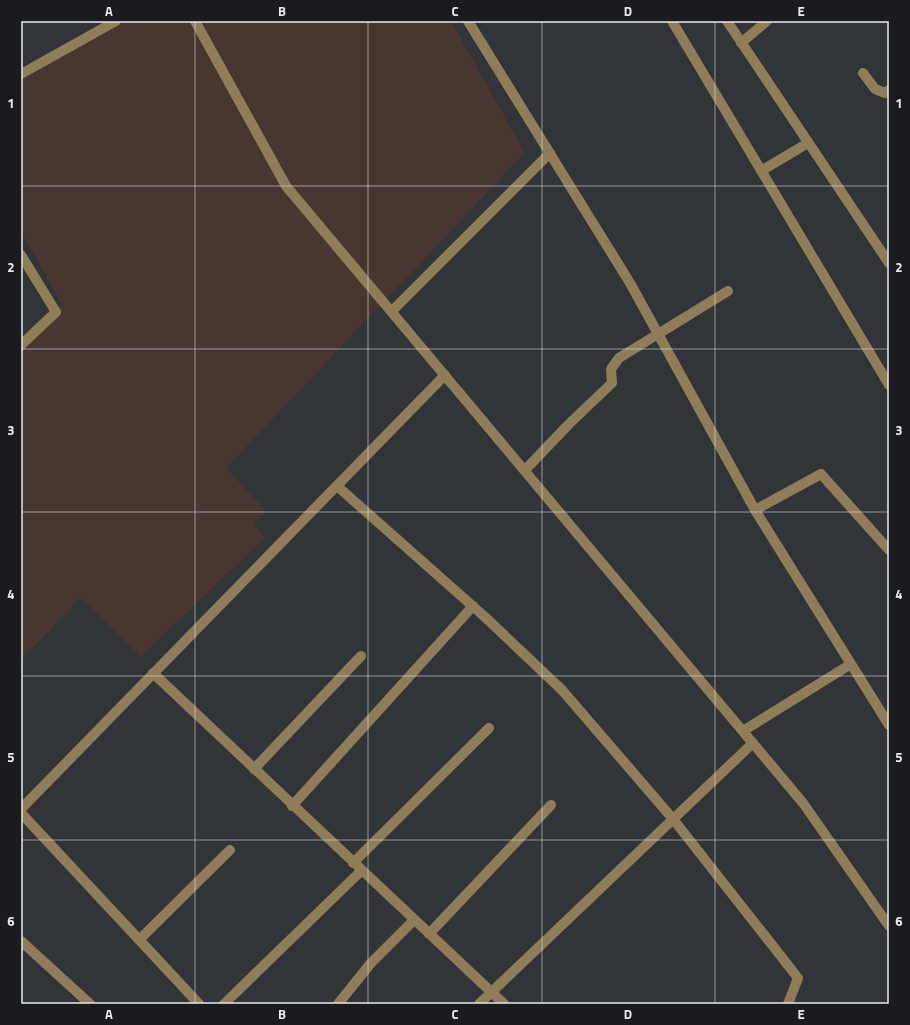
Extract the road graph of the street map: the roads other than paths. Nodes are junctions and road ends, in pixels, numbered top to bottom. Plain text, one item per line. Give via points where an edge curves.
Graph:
1 (116, 21) edge
2 (195, 21) edge
3 (672, 21) edge
4 (727, 21) edge
5 (767, 21) edge
6 (473, 23) edge
7 (741, 43) junction
8 (863, 73) dead end
9 (21, 74) edge
10 (889, 90) edge
11 (808, 142) junction
12 (550, 153) junction
13 (761, 171) junction
14 (21, 255) edge
15 (889, 263) edge
16 (728, 291) dead end
17 (392, 312) junction
18 (658, 333) junction
19 (21, 345) edge
20 (445, 375) junction
21 (889, 385) edge
22 (525, 470) junction
23 (337, 486) junction
24 (755, 510) junction
25 (889, 550) edge
26 (473, 606) junction
27 (361, 656) dead end
28 (852, 664) junction
29 (153, 674) junction
30 (889, 725) edge
31 (489, 728) dead end
32 (743, 730) junction
33 (753, 743) junction
34 (254, 769) junction
35 (550, 805) dead end
36 (292, 806) junction
37 (21, 809) edge
38 (21, 813) edge
39 (673, 819) junction
40 (230, 850) dead end
41 (353, 864) junction
42 (361, 871) junction
43 (414, 920) junction
44 (889, 926) edge
45 (429, 934) junction
46 (139, 940) junction
47 (22, 944) edge
48 (492, 992) junction
49 (90, 1004) edge
50 (199, 1004) edge
51 (224, 1004) edge
52 (338, 1004) edge
53 (479, 1004) edge
54 (504, 1004) edge
55 (788, 1004) edge

1 - 9 street
2 - 17 street via 286,186
3 - 13 street
4 - 7 street
5 - 7 street
6 - 12 street
7 - 11 street
8 - 10 street via 874,89 885,93
11 - 13 street
11 - 15 street
12 - 17 street
12 - 18 street
13 - 21 street
14 - 19 street via 56,312
16 - 18 street
17 - 20 street
18 - 22 street via 619,358 611,369 612,383
18 - 24 street
20 - 22 street
20 - 23 street
22 - 32 street
23 - 26 street
23 - 29 street
24 - 25 street via 821,474
24 - 28 street
26 - 36 street
26 - 39 street via 562,690
27 - 34 street
28 - 30 street
28 - 32 street
29 - 34 street
29 - 37 street
31 - 41 street
32 - 33 street
33 - 39 street
33 - 44 street via 804,803
34 - 36 street
35 - 45 street
36 - 41 street
38 - 46 street
39 - 48 street
39 - 55 street via 798,978
40 - 46 street
41 - 42 street
42 - 43 street
42 - 51 street
43 - 45 street
43 - 52 street via 371,964
45 - 48 street
46 - 50 street
47 - 49 street
48 - 53 street
48 - 54 street

